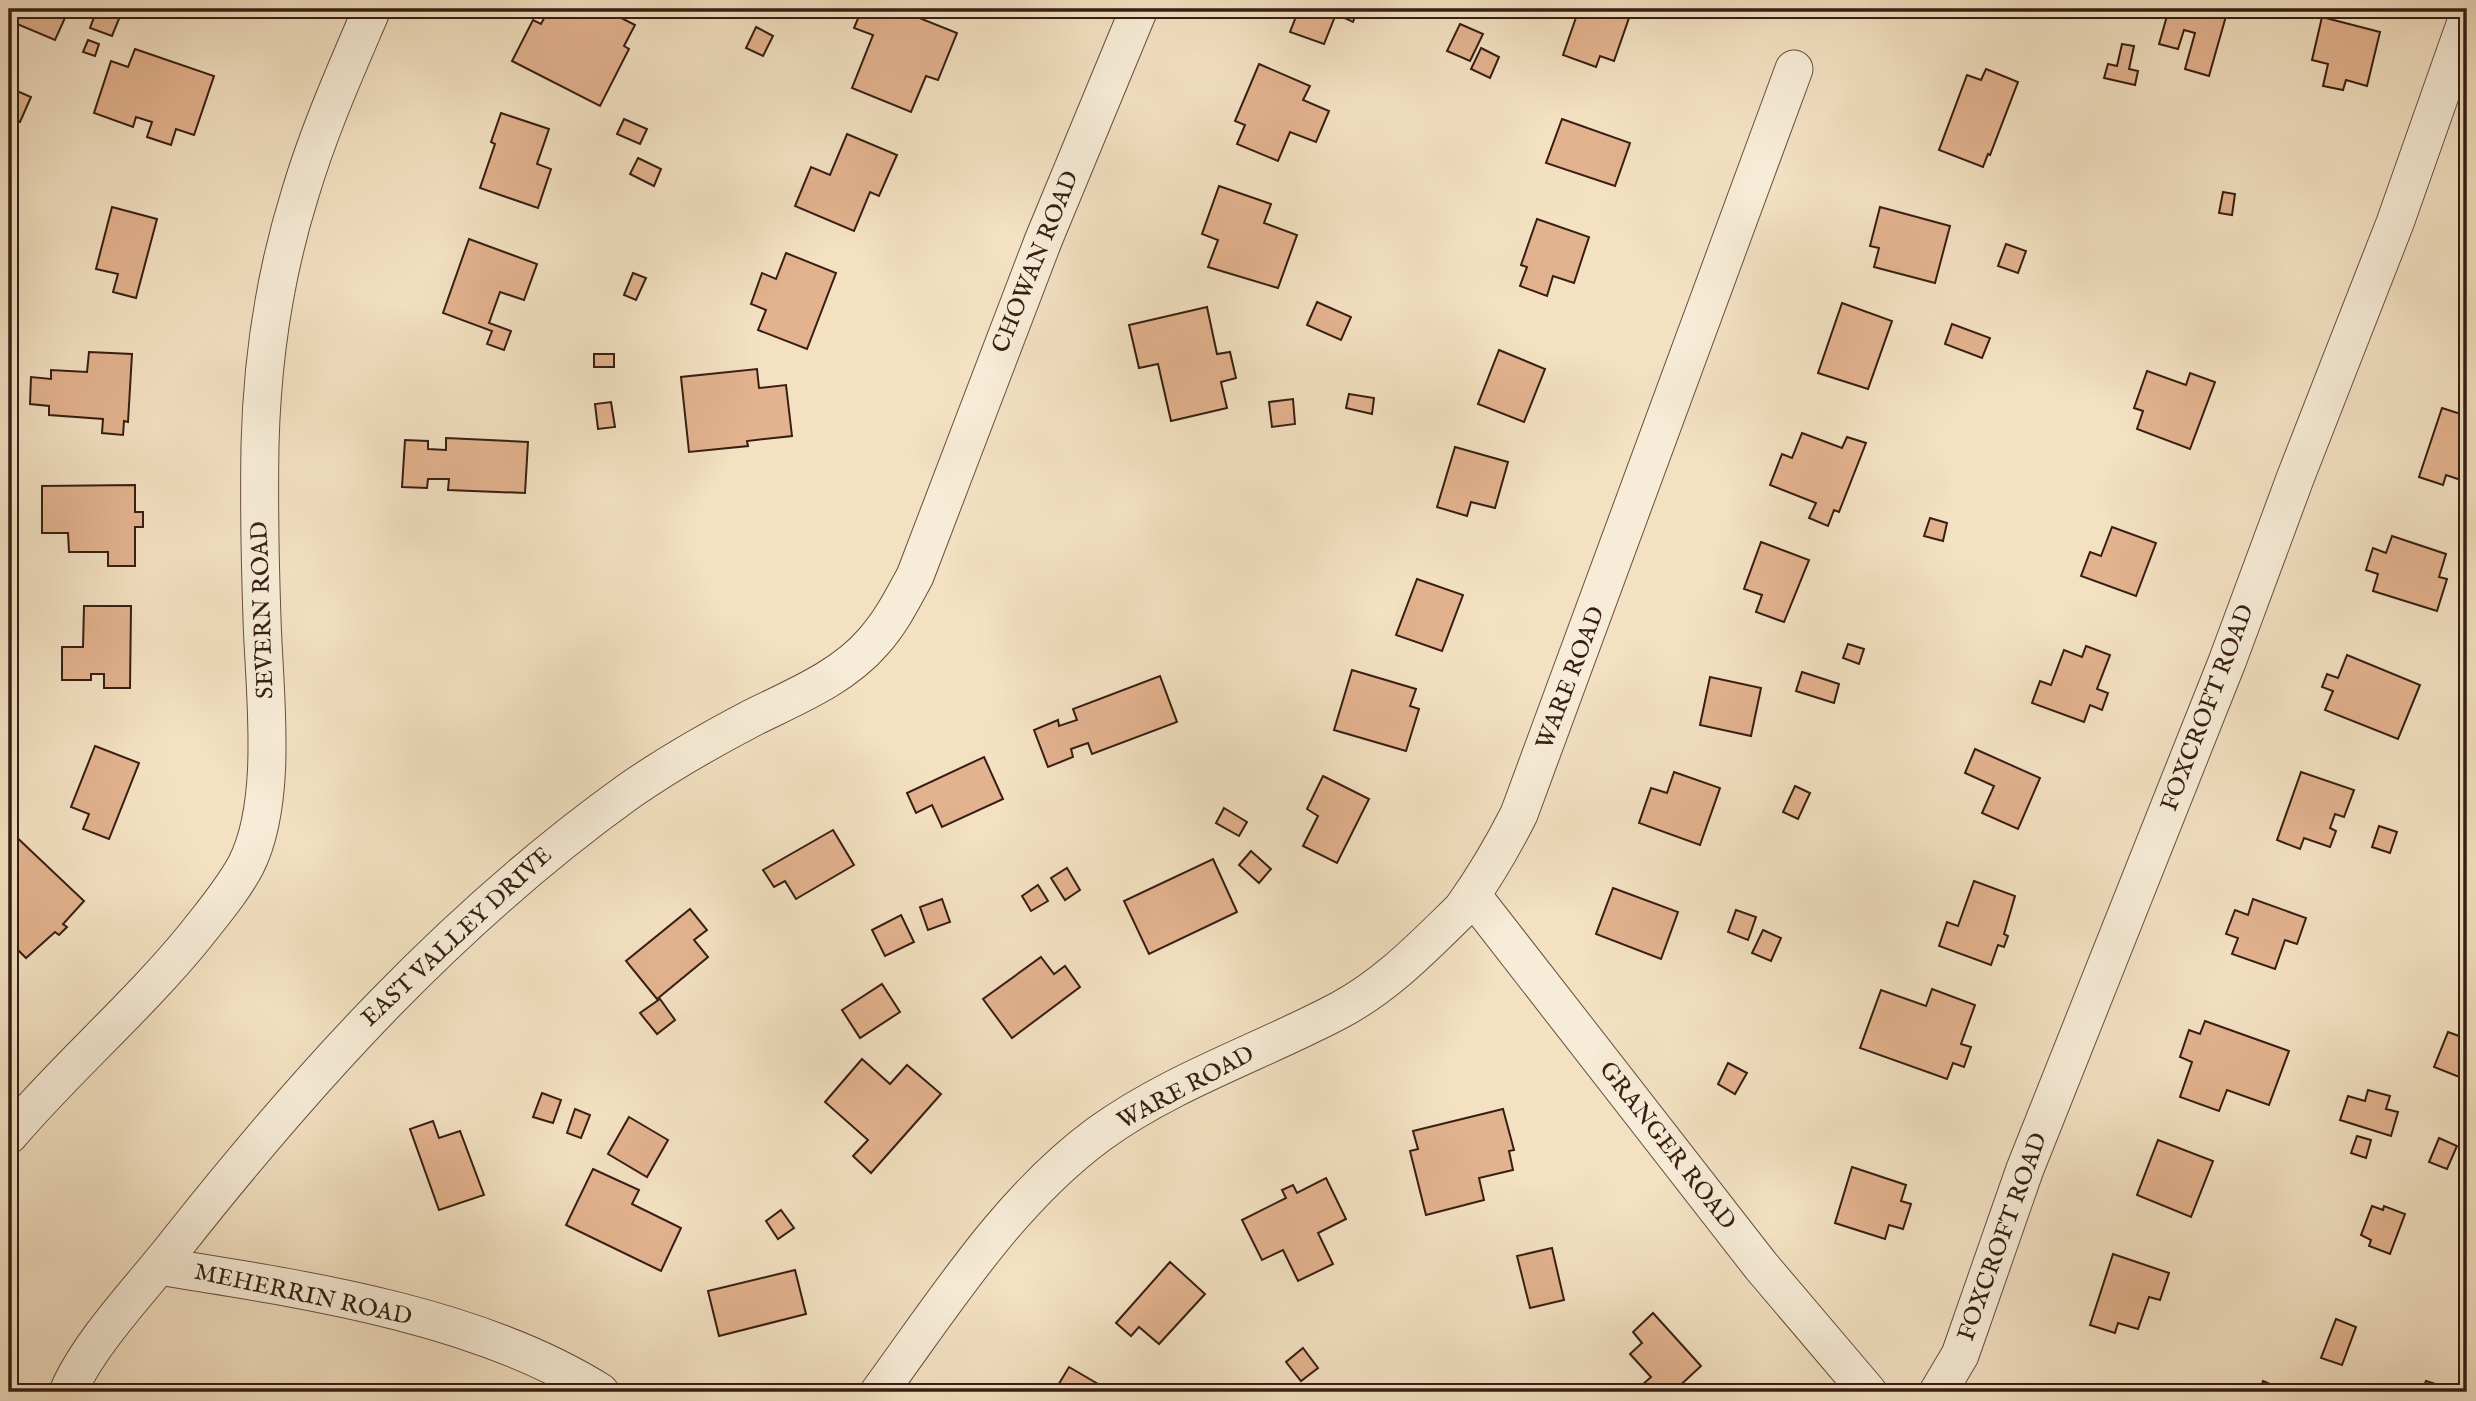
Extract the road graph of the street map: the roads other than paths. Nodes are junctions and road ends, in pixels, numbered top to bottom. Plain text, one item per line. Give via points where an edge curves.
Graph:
1 (372, 9) edge
2 (1139, 9) edge
3 (2467, 19) edge
4 (1794, 69) dead end
5 (936, 517) joint
6 (1472, 895) junction
7 (9, 1135) edge
8 (159, 1266) junction
9 (68, 1392) edge
10 (600, 1392) edge
11 (880, 1392) edge
12 (1868, 1392) edge
13 (1938, 1392) edge

1 - 7 street, SEVERN ROAD via 300,193 282,261 269,342 260,443 267,684 258,831 247,863 224,900 164,974
2 - 5 street, CHOWAN ROAD
3 - 13 street, FOXCROFT ROAD via 2395,223 2227,662 2025,1169 1960,1355
4 - 6 street, WARE ROAD via 1519,814
5 - 8 street, EAST VALLEY DRIVE via 915,576 872,644 821,682 711,739 644,781 554,845 453,934 343,1044
6 - 11 street, WARE ROAD via 1389,979 1341,1009 1145,1105 1099,1135 1037,1190 981,1254
6 - 12 street, GRANGER ROAD via 1761,1266
8 - 9 street, EAST VALLEY DRIVE
8 - 10 street, MEHERRIN ROAD via 391,1309 520,1351

